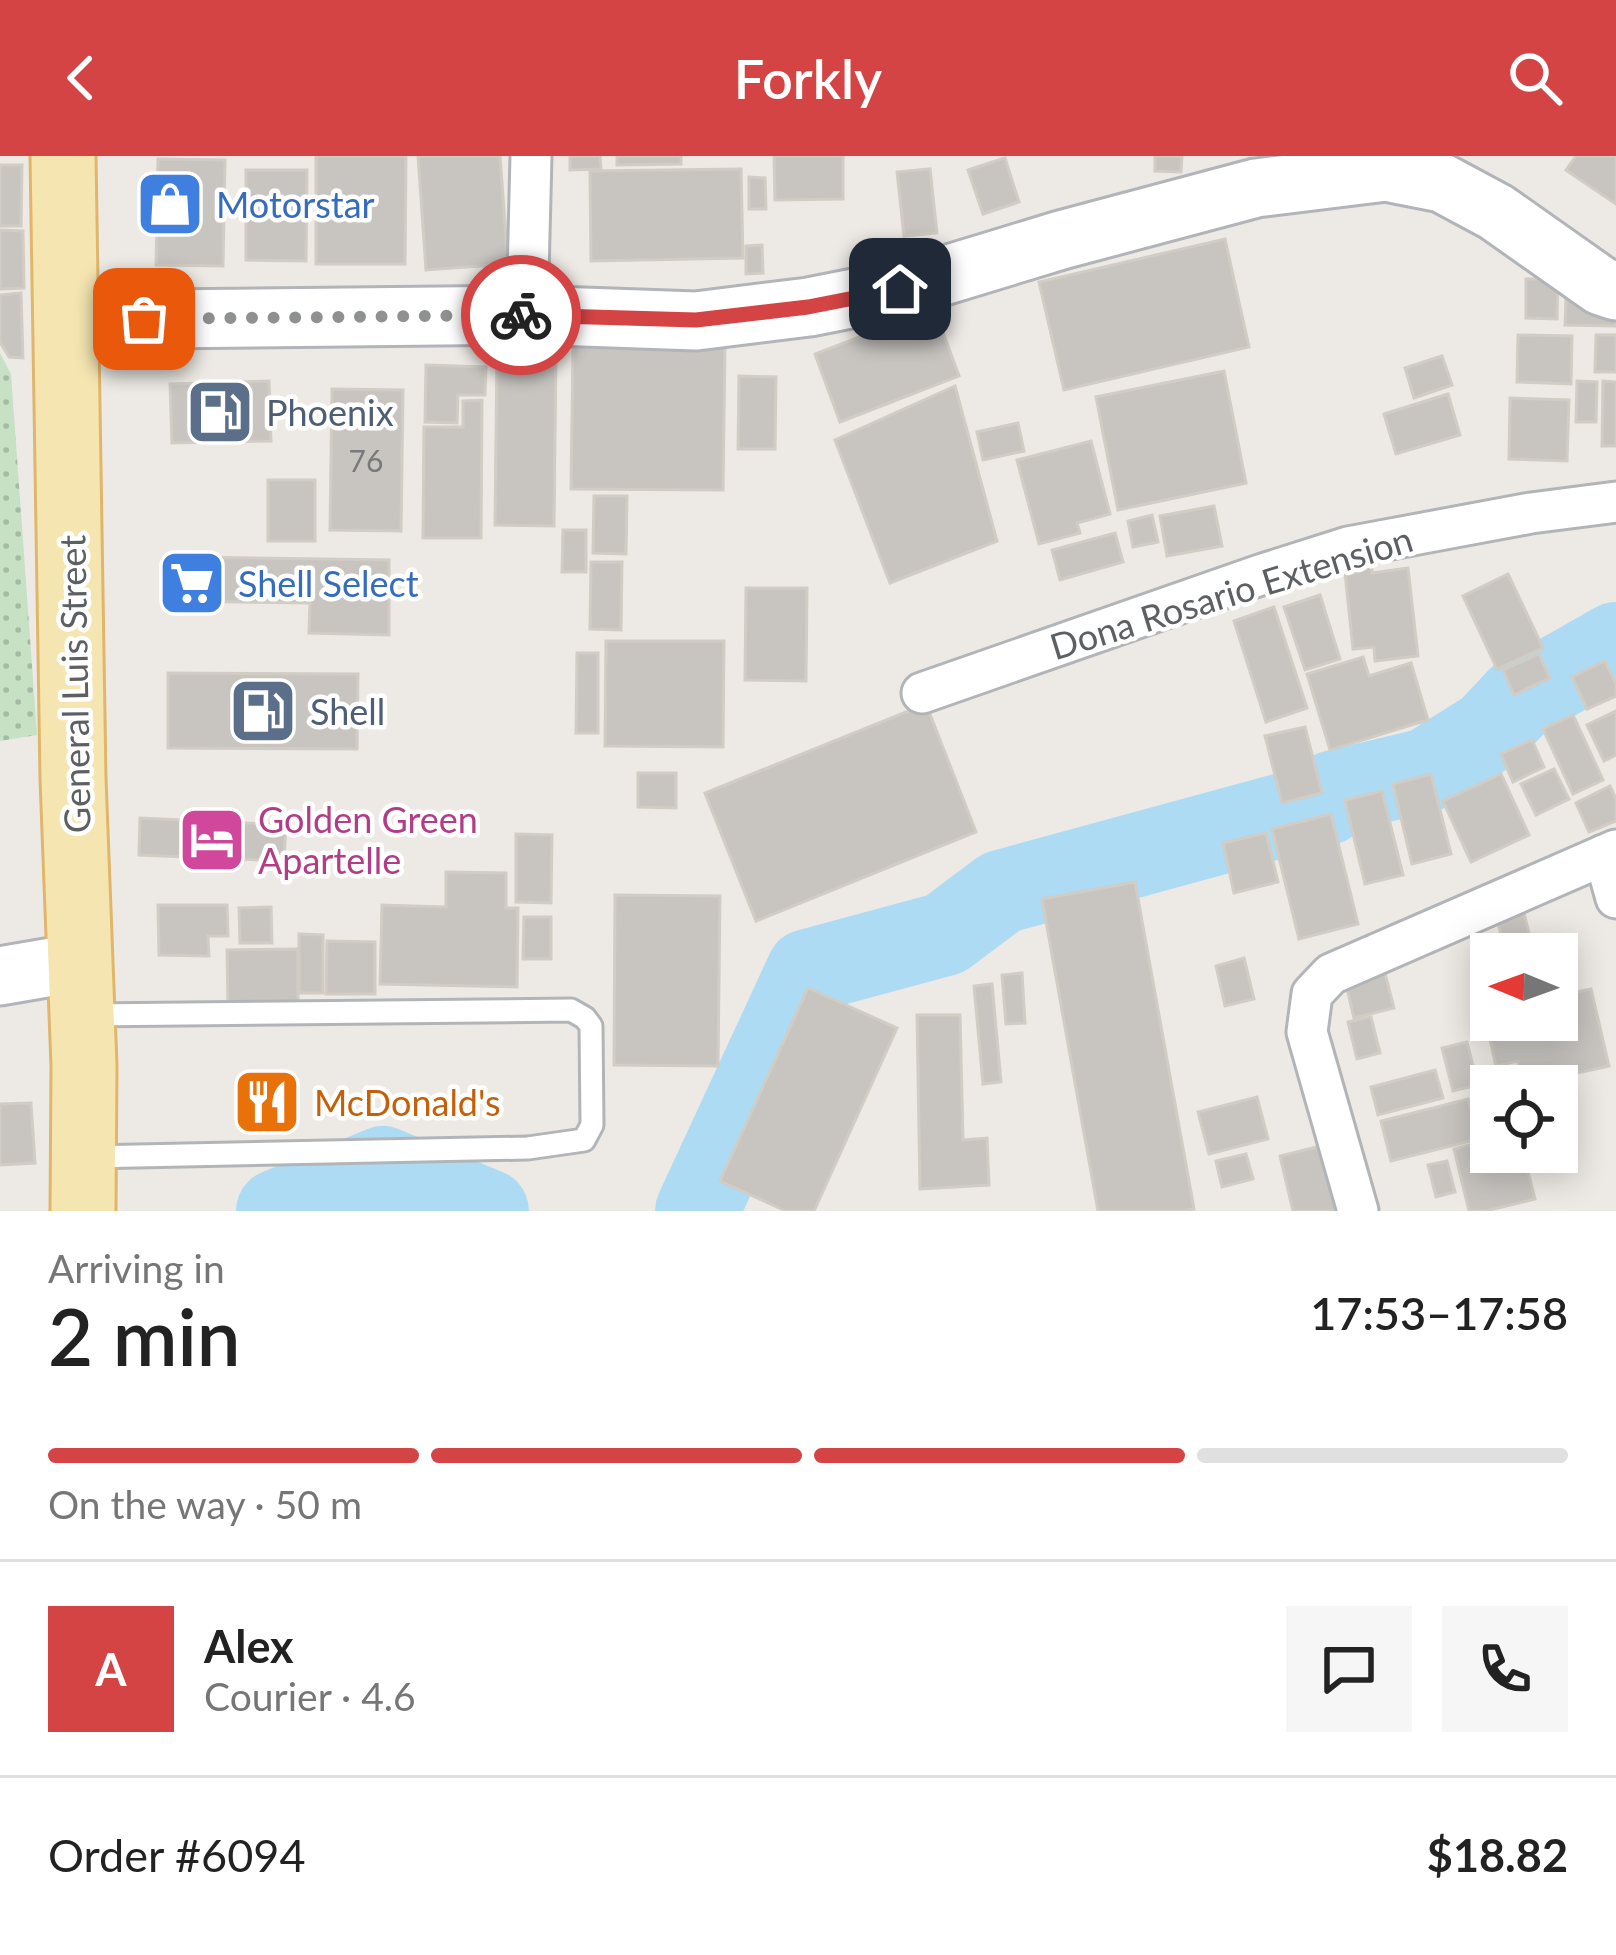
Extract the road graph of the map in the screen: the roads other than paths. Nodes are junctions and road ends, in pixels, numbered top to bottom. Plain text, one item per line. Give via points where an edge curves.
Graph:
1 (63, 156) edge
2 (531, 156) edge
3 (1254, 172) edge
4 (1611, 278) edge
5 (527, 315) junction
6 (64, 320) junction
7 (1616, 502) edge
8 (922, 692) dead end
9 (1610, 853) edge
10 (1616, 898) edge
11 (0, 976) edge
12 (82, 989) junction
13 (82, 1184) edge
14 (1358, 1211) edge

1 - 6 main road, General Luis Street
2 - 5 street
3 - 4 street via 1386,172 1442,183
3 - 5 street via 900,289 696,320
5 - 6 street
6 - 12 main road, General Luis Street
7 - 8 street, Dona Rosario Extension via 1348,548
9 - 10 street
9 - 14 street via 1331,974 1312,994 1307,1032
11 - 12 street
12 - 13 main road, General Luis Street
12 - 13 lane via 571,1010 591,1026 592,1125 584,1140 528,1148

